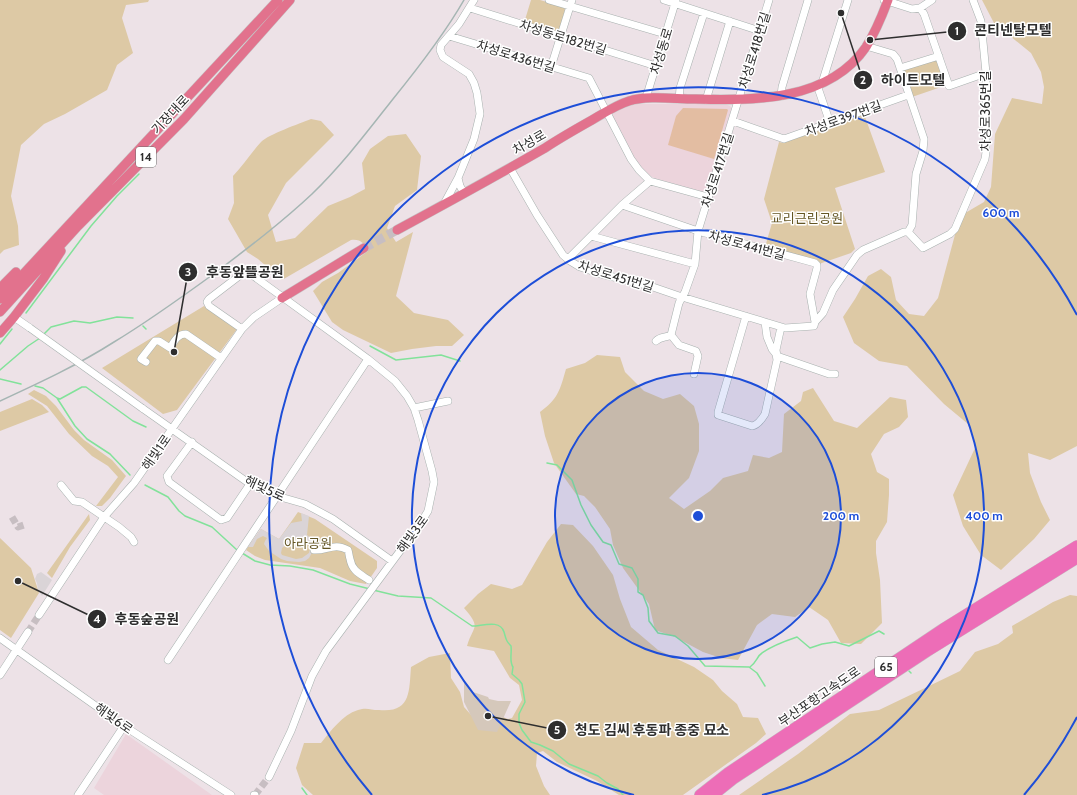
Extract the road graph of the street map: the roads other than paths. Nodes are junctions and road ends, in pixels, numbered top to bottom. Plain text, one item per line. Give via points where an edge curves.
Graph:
1 (278, 0) edge
2 (290, 0) edge
3 (474, 0) edge
4 (549, 0) edge
5 (664, 0) edge
6 (769, 0) edge
7 (808, 0) edge
8 (848, 0) edge
9 (886, 0) edge
10 (932, 0) edge
11 (973, 0) edge
12 (676, 2) edge
13 (571, 3) edge
14 (470, 8) junction
15 (920, 8) junction
16 (704, 13) junction
17 (730, 21) junction
18 (760, 31) junction
19 (665, 34) junction
20 (449, 36) junction
21 (560, 37) junction
22 (866, 46) junction
23 (939, 56) junction
24 (656, 66) junction
25 (551, 67) junction
26 (900, 68) junction
27 (986, 73) junction
28 (820, 84) junction
29 (908, 95) junction
30 (781, 96) junction
31 (646, 98) junction
32 (679, 99) junction
33 (706, 100) junction
34 (739, 100) junction
35 (607, 111) junction
36 (733, 121) junction
37 (830, 123) junction
38 (510, 168) junction
39 (458, 178) junction
40 (650, 181) junction
41 (464, 193) junction
42 (708, 197) junction
43 (444, 204) junction
44 (622, 204) junction
45 (75, 224) junction
46 (397, 230) tunnel mouth
47 (698, 231) junction
48 (908, 232) junction
49 (591, 236) junction
50 (364, 248) tunnel mouth
51 (568, 259) junction
52 (695, 264) junction
53 (0, 288) edge
54 (682, 297) junction
55 (282, 298) junction
56 (0, 299) edge
57 (0, 312) edge
58 (746, 316) junction
59 (14, 317) junction
60 (765, 322) junction
61 (815, 322) junction
62 (781, 327) junction
63 (242, 330) junction
64 (0, 333) edge
65 (670, 334) junction
66 (656, 341) dead end
67 (776, 354) junction
68 (221, 358) junction
69 (368, 359) junction
70 (146, 362) dead end
71 (694, 374) dead end
72 (836, 374) dead end
73 (448, 401) dead end
74 (414, 408) junction
75 (172, 429) junction
76 (192, 442) junction
77 (62, 484) dead end
78 (250, 484) junction
79 (277, 496) junction
80 (104, 517) junction
81 (134, 542) dead end
82 (1077, 546) edge
83 (314, 550) dead end
84 (1077, 558) edge
85 (392, 561) junction
86 (369, 580) dead end
87 (39, 616) tunnel mouth
88 (28, 632) tunnel mouth
89 (0, 638) edge
90 (18, 650) junction
91 (168, 660) dead end
92 (0, 675) edge
93 (124, 726) junction
94 (269, 777) tunnel mouth
95 (78, 795) edge
96 (231, 795) edge
97 (700, 795) edge
98 (713, 795) edge

1 - 45 main road, 기장대로 / 14
2 - 45 main road, 기장대로 / 14 via 184,119
3 - 14 street
4 - 13 street
5 - 12 street
6 - 18 street, 차성로418번길
7 - 30 street
8 - 28 street
9 - 15 street via 912,9
9 - 22 main road, 차성로 via 882,16
10 - 15 street
11 - 27 street, 차성로365번길 via 981,21
12 - 16 street
12 - 19 street, 차성동로
13 - 19 street
13 - 21 street
14 - 20 street
14 - 21 street, 차성동로182번길
15 - 23 street
16 - 17 street
16 - 32 street via 680,88
17 - 18 street
17 - 33 street
18 - 34 street, 차성로418번길
19 - 24 street, 차성동로
20 - 25 street, 차성로436번길
20 - 39 street via 440,50 443,57 469,74 475,88 480,114 474,139
21 - 24 street, 차성동로182번길
21 - 25 street
22 - 26 street via 893,54
22 - 28 main road, 차성로 via 845,70
23 - 26 street
23 - 27 street via 949,86
24 - 31 street, 차성동로
25 - 35 street, 차성로436번길 via 589,78
26 - 29 street
27 - 48 street, 차성로365번길 via 986,156 955,229 923,248
28 - 30 main road, 차성로
28 - 37 street
29 - 37 street, 차성로397번길
29 - 48 street via 923,137 924,151 916,174 912,225
30 - 34 main road, 차성로
31 - 32 main road, 차성로
31 - 35 main road, 차성로 via 628,101
32 - 33 main road, 차성로
33 - 34 main road, 차성로
34 - 36 street, 차성로417번길
35 - 38 main road, 차성로
35 - 40 street, 차성로436번길 via 631,160
36 - 37 street, 차성로397번길 via 784,139
36 - 42 street, 차성로417번길
38 - 41 main road, 차성로
38 - 51 street, 차성로451번길
39 - 41 street
39 - 43 street
40 - 42 street
40 - 44 street
41 - 43 main road, 차성로
42 - 47 street, 차성로417번길
43 - 46 main road, 차성로
44 - 47 street, 차성로441번길
44 - 49 street
45 - 53 main road via 49,236
45 - 56 main road, 기장대로 / 14
45 - 57 main road, 기장대로 / 14
45 - 59 main road via 43,279
47 - 52 street, 차성로417번길
47 - 61 street, 차성로441번길 via 817,265 810,294
48 - 61 street via 863,250 857,255 833,290 824,313
49 - 51 street
49 - 52 street
50 - 55 main road
51 - 54 street, 차성로451번길 via 589,270
52 - 54 street, 차성로417번길
54 - 58 street, 차성로451번길
54 - 65 street, 차성로417번길
55 - 63 street, 해빛1로 via 254,317
55 - 63 street, 해빛3로 via 248,272 243,272 209,299 209,306
55 - 69 street, 해빛3로
58 - 60 street, 차성로451번길
58 - 67 street via 718,415 752,426 761,420 765,414 775,372
59 - 64 main road
59 - 75 street, 해빛5로, bridge
60 - 62 street, 차성로451번길
60 - 67 street via 767,337
61 - 62 street, 차성로451번길 via 814,326
62 - 67 street
63 - 68 street, 해빛1로
65 - 66 street
65 - 71 street via 679,345 696,351 698,356
67 - 72 street via 781,358
68 - 70 street via 186,334 182,334 170,348 155,341 141,359
68 - 75 street, 해빛1로
69 - 74 street, 해빛3로 via 395,381
69 - 79 street
73 - 74 street
74 - 85 street, 해빛3로 via 434,482 428,511
75 - 76 street, 해빛5로
75 - 80 street, 해빛1로 via 133,485
76 - 78 street, 해빛5로
76 - 78 street via 167,479 214,515 221,520 227,518
77 - 80 street
78 - 79 street, 해빛5로
79 - 85 street, 해빛5로 via 304,504 333,519
79 - 91 street
80 - 81 street via 128,533
80 - 87 street, 해빛1로
82 - 97 highway, 부산포항고속도로 / 65 via 943,629 728,773
83 - 86 street via 349,546 356,573
84 - 98 highway, 부산포항고속도로 / 65 via 929,650 733,779
85 - 94 street, 해빛3로 via 326,650 312,676 291,732
88 - 90 street
89 - 90 street, 해빛6로
90 - 92 street
90 - 93 street, 해빛6로
93 - 95 street
93 - 96 street, 해빛6로

